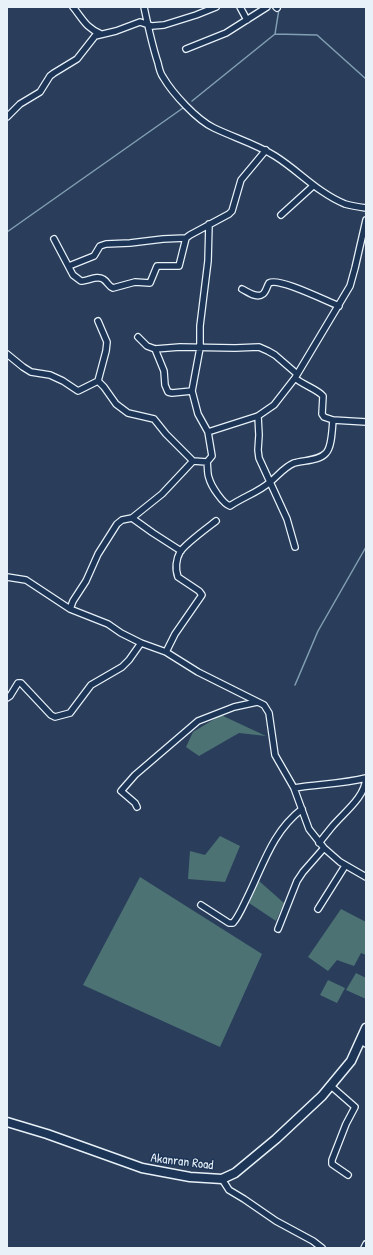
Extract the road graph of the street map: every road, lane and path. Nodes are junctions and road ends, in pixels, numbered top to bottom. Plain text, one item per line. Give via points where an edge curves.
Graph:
1 (73, 7) edge
2 (144, 7) edge
3 (216, 7) edge
4 (240, 7) edge
5 (266, 7) edge
6 (247, 20) junction
7 (147, 23) junction
8 (102, 34) junction
9 (186, 49) dead end
10 (7, 116) edge
11 (266, 150) junction
12 (313, 186) junction
13 (366, 208) edge
14 (281, 215) dead end
15 (366, 220) edge
16 (209, 224) junction
17 (186, 238) junction
18 (54, 239) dead end
19 (69, 266) junction
20 (242, 289) dead end
21 (339, 306) junction
22 (98, 321) dead end
23 (138, 337) dead end
24 (200, 348) junction
25 (155, 349) junction
26 (7, 354) edge
27 (296, 376) junction
28 (98, 381) junction
29 (192, 391) junction
30 (258, 416) junction
31 (333, 420) junction
32 (366, 422) edge
33 (208, 432) junction
34 (193, 461) junction
35 (207, 462) junction
36 (270, 483) junction
37 (132, 518) junction
38 (216, 521) dead end
39 (295, 547) dead end
40 (181, 551) junction
41 (7, 576) edge
42 (70, 609) junction
43 (141, 643) junction
44 (166, 652) junction
45 (7, 698) edge
46 (257, 702) junction
47 (366, 778) edge
48 (294, 788) junction
49 (137, 807) dead end
50 (302, 809) junction
51 (319, 843) junction
52 (324, 848) junction
53 (345, 866) junction
54 (366, 877) edge
55 (201, 905) dead end
56 (318, 909) dead end
57 (278, 929) dead end
58 (366, 1028) edge
59 (363, 1043) edge
60 (331, 1086) junction
61 (7, 1122) edge
62 (348, 1175) dead end
63 (222, 1178) junction
64 (366, 1244) edge
65 (322, 1248) edge
66 (364, 1248) edge

1 - 8 street via 93,31
2 - 7 street
3 - 7 street via 164,24 152,26
4 - 6 street
5 - 6 street
6 - 9 street via 226,33
7 - 8 street via 135,23
7 - 11 street via 162,77 179,98 205,123
8 - 10 street via 93,38 77,59 54,73 40,92 20,104
11 - 12 street
11 - 16 street via 241,180 232,211
12 - 13 street via 346,204
12 - 14 street
15 - 21 street via 350,286
16 - 17 street
16 - 24 street
17 - 19 street via 106,244 100,246 94,256
17 - 19 street via 179,266 157,266 152,282 148,284 135,282 113,288 99,278 81,281 73,276
18 - 19 street
20 - 21 street via 253,295 262,295 269,283 274,281 298,288
21 - 27 street
22 - 28 street via 107,342
23 - 25 street via 147,346
24 - 25 street
24 - 27 street via 259,347 275,355
24 - 29 street
25 - 29 street via 164,371 168,392 172,394
26 - 28 street via 31,372 50,375 78,391
27 - 30 street via 274,405
27 - 31 street via 308,388 323,396 322,414
28 - 34 street via 116,404 128,413 154,419
29 - 33 street via 198,414
30 - 33 street
30 - 36 street via 259,458
31 - 32 street
31 - 36 street via 330,446 322,457 293,464
33 - 35 street via 212,456
34 - 35 street
34 - 37 street via 162,494
35 - 36 street via 208,477 212,486 229,506
36 - 39 street via 287,519
37 - 40 street
37 - 42 street via 122,520 118,524 98,554
38 - 40 street
40 - 44 street via 177,560 178,577 202,595 175,634
41 - 42 street via 26,580
42 - 43 street via 108,624
43 - 44 street
43 - 45 street via 122,667 91,685 72,711 63,716 51,715 20,683
44 - 46 street via 198,672
46 - 48 street via 264,705 269,713 275,754
46 - 49 street via 234,707 198,721 157,755 122,789 122,793
47 - 48 street
47 - 51 street via 364,789 357,799
48 - 50 street
50 - 51 street via 309,829
50 - 55 street via 294,815 268,852 253,887 233,923 229,924
51 - 52 street
52 - 53 street
52 - 57 street via 297,881
53 - 54 street
53 - 56 street
58 - 59 main road, Akanran Road
59 - 60 main road, Akanran Road
60 - 62 street via 356,1107 346,1124 332,1160 332,1164
60 - 63 main road, Akanran Road via 276,1139 235,1173
61 - 63 main road, Akanran Road via 142,1168 190,1177
63 - 65 street via 229,1190
64 - 66 street

